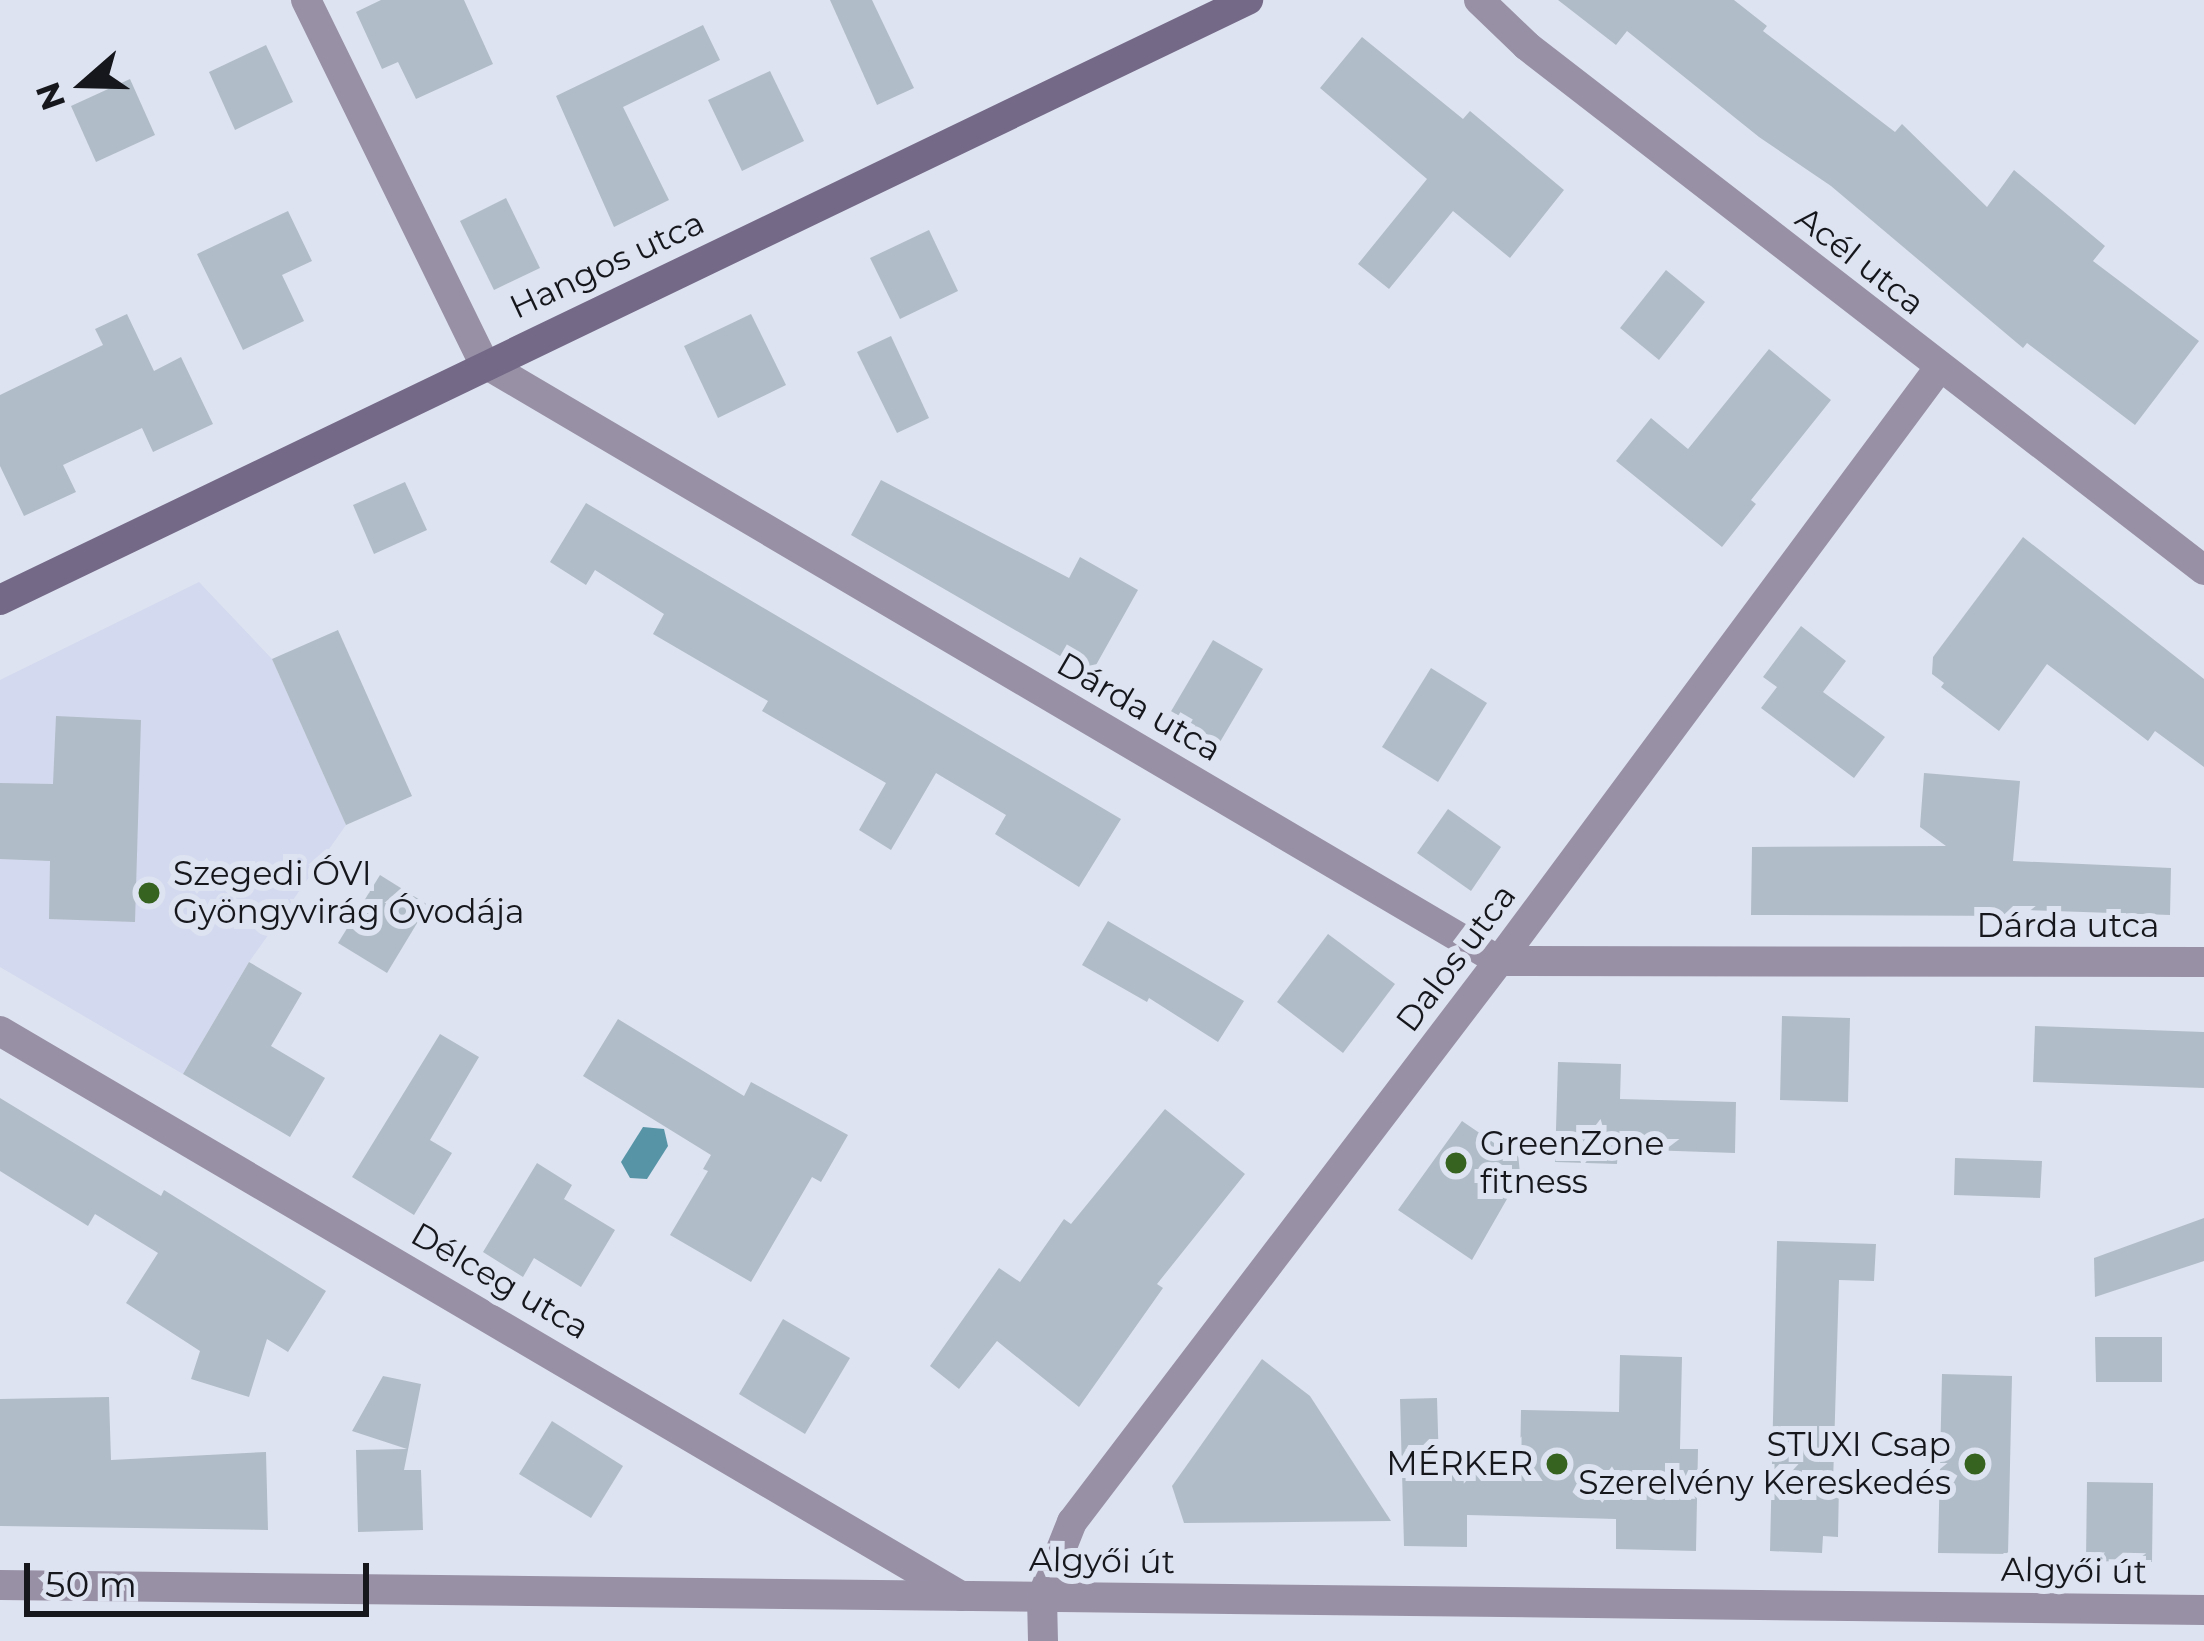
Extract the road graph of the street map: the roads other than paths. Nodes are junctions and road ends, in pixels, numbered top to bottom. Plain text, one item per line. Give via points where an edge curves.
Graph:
1 (306, 0) edge
2 (1248, 0) edge
3 (1479, 0) edge
4 (484, 363) junction
5 (1939, 368) junction
6 (2204, 570) edge
7 (0, 600) edge
8 (1499, 961) junction
9 (2204, 962) edge
10 (0, 1031) edge
11 (0, 1585) edge
12 (961, 1596) junction
13 (1042, 1597) junction
14 (2204, 1610) edge
15 (1042, 1641) edge

1 - 4 street
2 - 4 street, Hangos utca
3 - 5 street, Acél utca
4 - 7 street, Hangos utca
4 - 8 street, Dárda utca
5 - 6 street, Acél utca
5 - 8 street, Dalos utca
8 - 9 street, Dárda utca
8 - 13 street, Dalos utca via 1072,1522
10 - 12 street, Délceg utca
11 - 12 street, Algyői út
12 - 13 street, Algyői út
13 - 14 street, Algyői út
13 - 15 street

